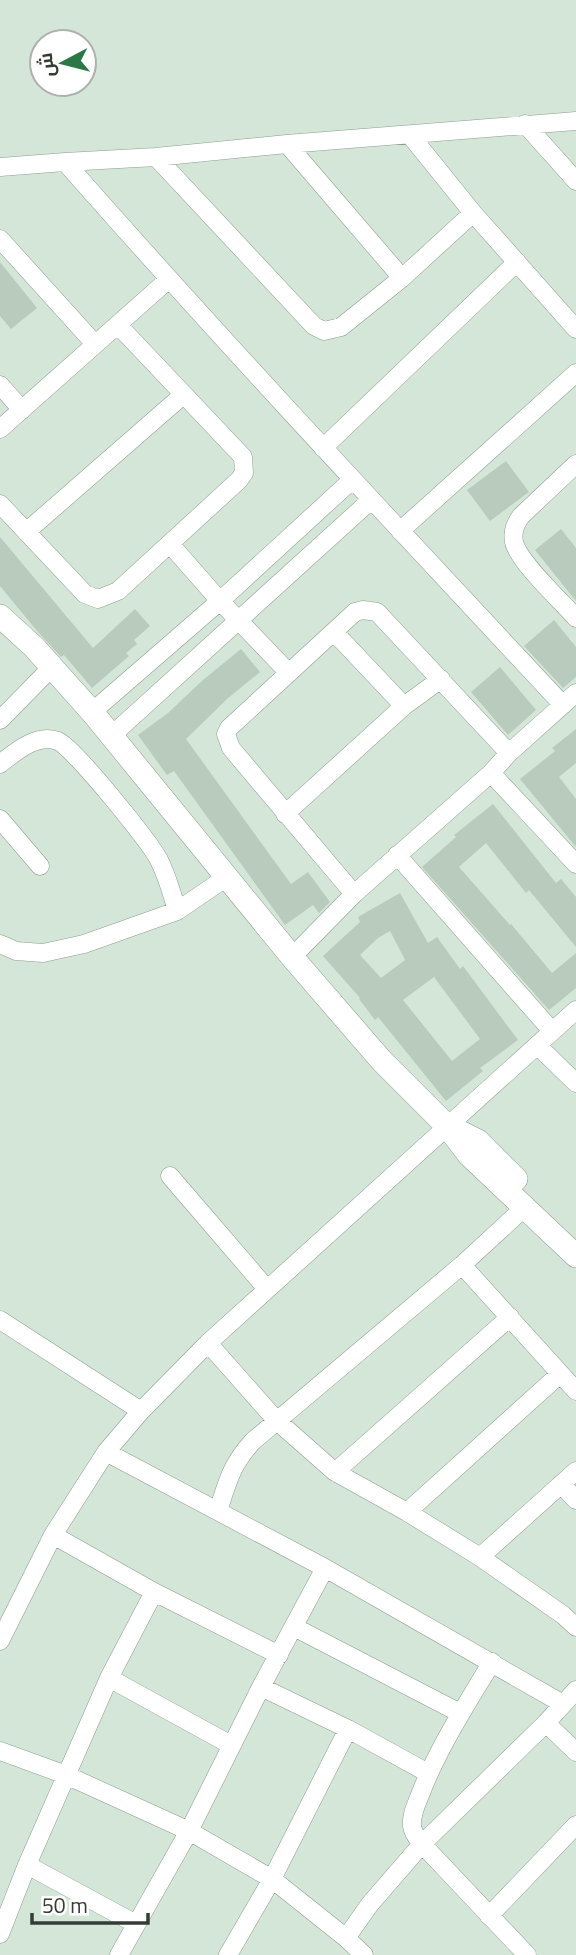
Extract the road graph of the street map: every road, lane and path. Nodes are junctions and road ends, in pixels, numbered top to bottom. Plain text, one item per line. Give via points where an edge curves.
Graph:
1 (576, 121) edge
2 (525, 124) junction
3 (410, 135) junction
4 (287, 144) junction
5 (156, 157) junction
6 (65, 162) junction
7 (0, 167) edge
8 (576, 181) edge
9 (473, 213) junction
10 (0, 239) edge
11 (517, 262) junction
12 (402, 278) junction
13 (169, 279) junction
14 (118, 325) junction
15 (576, 329) edge
16 (95, 344) junction
17 (576, 373) edge
18 (0, 385) edge
19 (183, 394) junction
20 (22, 410) junction
21 (0, 429) edge
22 (323, 448) junction
23 (575, 466) edge
24 (352, 480) junction
25 (371, 500) junction
26 (0, 504) edge
27 (400, 531) junction
28 (26, 532) junction
29 (170, 544) junction
30 (220, 601) junction
31 (0, 616) edge
32 (576, 618) edge
33 (239, 620) junction
34 (334, 632) junction
35 (52, 667) junction
36 (289, 673) junction
37 (441, 679) junction
38 (569, 699) edge
39 (404, 706) junction
40 (92, 712) junction
41 (0, 720) edge
42 (110, 736) junction
43 (509, 753) junction
44 (0, 764) edge
45 (491, 773) junction
46 (285, 814) junction
47 (0, 819) edge
48 (397, 855) junction
49 (576, 864) edge
50 (40, 866) dead end
51 (227, 877) junction
52 (354, 894) junction
53 (177, 911) junction
54 (0, 944) edge
55 (292, 957) junction
56 (576, 1010) edge
57 (552, 1031) junction
58 (537, 1045) junction
59 (576, 1083) edge
60 (447, 1126) junction
61 (170, 1176) dead end
62 (525, 1208) junction
63 (576, 1236) edge
64 (576, 1256) edge
65 (463, 1265) junction
66 (267, 1289) junction
67 (510, 1317) junction
68 (0, 1320) edge
69 (208, 1343) junction
70 (560, 1374) junction
71 (576, 1391) edge
72 (141, 1411) junction
73 (276, 1420) junction
74 (106, 1452) junction
75 (576, 1471) edge
76 (335, 1472) junction
77 (561, 1484) junction
78 (576, 1500) edge
79 (218, 1511) junction
80 (407, 1512) junction
81 (53, 1535) junction
82 (480, 1557) junction
83 (325, 1568) junction
84 (154, 1592) junction
85 (572, 1616) edge
86 (293, 1628) junction
87 (0, 1641) edge
88 (279, 1654) junction
89 (492, 1662) junction
90 (109, 1678) junction
91 (261, 1687) junction
92 (570, 1697) edge
93 (460, 1713) junction
94 (546, 1723) junction
95 (348, 1730) junction
96 (231, 1745) junction
97 (0, 1751) edge
98 (576, 1752) edge
99 (428, 1773) junction
100 (66, 1775) junction
101 (576, 1825) edge
102 (189, 1830) junction
103 (422, 1844) junction
104 (27, 1865) junction
105 (272, 1879) junction
106 (489, 1916) junction
107 (136, 1924) junction
108 (0, 1934) edge
109 (346, 1938) junction
110 (118, 1955) edge
111 (228, 1955) edge
112 (364, 1955) edge
113 (527, 1955) edge

1 - 2 street
2 - 3 street
2 - 8 street
3 - 4 street
3 - 9 street
4 - 5 street
4 - 12 street
5 - 6 street
5 - 12 street via 314,326 324,331 341,327
6 - 7 street
6 - 13 street
9 - 11 street
9 - 12 street
10 - 16 street
11 - 15 street
11 - 22 street
13 - 14 street
13 - 22 street
14 - 16 street
14 - 19 street
16 - 20 street
17 - 27 street
18 - 20 street
19 - 28 street
19 - 29 street via 243,457 245,466 239,480
20 - 21 street
22 - 24 street
23 - 32 street via 521,516 513,533 521,556
24 - 25 street
24 - 30 street
25 - 27 street
25 - 33 street
26 - 28 street
27 - 38 street
28 - 29 street via 85,594 98,599 118,591
29 - 30 street
30 - 33 street
30 - 40 street
31 - 35 main road
33 - 36 street
33 - 42 street
34 - 36 street
34 - 37 street via 355,612 377,612
34 - 39 street
35 - 40 main road
35 - 41 street
36 - 46 street via 226,734 231,748
37 - 39 street
37 - 43 street
38 - 43 street
39 - 46 street
40 - 42 main road
42 - 51 main road
43 - 45 street
44 - 53 street via 36,741 59,741 118,803 158,858
45 - 48 street
45 - 49 street
46 - 52 street
47 - 50 street
48 - 52 street
48 - 57 street
51 - 53 street
51 - 55 main road
52 - 55 street
53 - 54 street via 43,953 16,951
55 - 60 main road via 381,1060
56 - 57 street
57 - 58 street
58 - 59 street
58 - 60 street
60 - 62 main road via 469,1155
60 - 63 main road via 478,1142
60 - 66 street
61 - 66 street
62 - 64 main road
62 - 65 street
65 - 67 street
65 - 73 street
66 - 69 street
67 - 70 street
67 - 76 street
68 - 72 street
69 - 72 street
69 - 73 street
70 - 71 street
70 - 80 street
72 - 74 street
73 - 76 street
73 - 79 street via 239,1456
74 - 79 street
74 - 81 street
75 - 77 street
76 - 80 street
77 - 78 street
77 - 82 street
79 - 83 street
80 - 82 street
81 - 84 street
81 - 87 street
82 - 85 street
83 - 86 street
83 - 89 street
84 - 88 street
84 - 90 street
86 - 88 street
86 - 93 street
88 - 91 street
89 - 92 street
89 - 93 street
90 - 96 street
90 - 100 street
91 - 95 street
91 - 96 street
92 - 94 street
93 - 99 street
94 - 98 street
94 - 103 street
95 - 99 street
95 - 105 street
96 - 102 street
97 - 100 street
99 - 103 street via 412,1822
100 - 102 street
100 - 104 street
101 - 106 street
102 - 105 street
102 - 107 street
103 - 106 street
103 - 109 street
104 - 107 street
104 - 108 street
105 - 109 street
105 - 111 street
106 - 113 street
107 - 110 street
109 - 112 street

